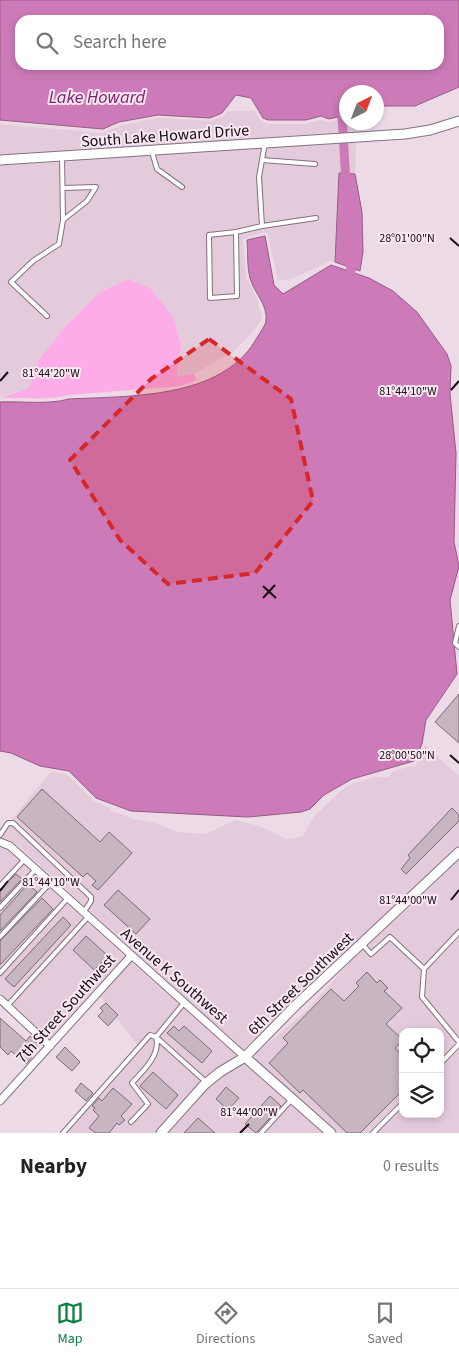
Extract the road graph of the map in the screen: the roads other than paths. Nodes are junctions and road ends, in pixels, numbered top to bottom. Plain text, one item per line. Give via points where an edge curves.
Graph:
1 (459, 121) edge
2 (265, 143) junction
3 (151, 149) junction
4 (62, 157) junction
5 (0, 160) edge
6 (262, 160) junction
7 (315, 164) dead end
8 (182, 187) dead end
9 (63, 188) junction
10 (316, 218) dead end
11 (63, 220) junction
12 (262, 226) junction
13 (236, 232) junction
14 (47, 316) dead end
15 (459, 626) edge
16 (459, 648) edge
17 (0, 835) edge
18 (0, 842) edge
19 (459, 852) edge
20 (25, 859) junction
21 (36, 869) junction
22 (51, 882) junction
23 (0, 886) edge
24 (68, 898) junction
25 (0, 908) edge
26 (86, 915) junction
27 (459, 932) edge
28 (0, 937) edge
29 (362, 944) junction
30 (131, 956) junction
31 (424, 970) junction
32 (0, 973) edge
33 (0, 999) edge
34 (184, 1003) junction
35 (7, 1006) junction
36 (156, 1037) junction
37 (459, 1043) edge
38 (50, 1046) junction
39 (246, 1057) junction
40 (444, 1060) edge
41 (206, 1082) junction
42 (292, 1099) junction
43 (0, 1101) edge
44 (399, 1107) edge
45 (131, 1122) dead end
46 (63, 1133) edge
47 (161, 1133) edge
48 (261, 1133) edge
49 (330, 1133) edge
50 (373, 1133) edge

1 - 2 street, South Lake Howard Drive via 405,134
2 - 3 street, South Lake Howard Drive
2 - 6 lane
3 - 4 street, South Lake Howard Drive
3 - 8 lane via 157,169
4 - 5 street, South Lake Howard Drive
4 - 9 lane
6 - 7 lane
6 - 12 lane via 259,176
9 - 11 lane
9 - 11 lane via 96,187 87,201
10 - 12 lane
11 - 14 lane via 59,244 33,260 11,282
12 - 13 lane
13 - 13 lane via 237,296 210,298 208,235
15 - 16 lane via 455,643
17 - 26 lane via 8,823 13,824 91,897
18 - 20 street, Avenue K Southwest
19 - 29 street, 6th Street Southwest
20 - 21 street, Avenue K Southwest
20 - 23 lane
21 - 22 street, Avenue K Southwest
21 - 25 lane
22 - 24 street, Avenue K Southwest
22 - 28 lane
24 - 26 street, Avenue K Southwest
24 - 32 lane
26 - 30 street, Avenue K Southwest
26 - 35 lane
27 - 31 lane
29 - 31 lane via 371,954 390,937
29 - 39 street, 6th Street Southwest via 296,1004
30 - 34 street, Avenue K Southwest
30 - 38 street, 7th Street Southwest
31 - 37 lane via 422,997
33 - 35 street
34 - 36 lane
34 - 39 street, Avenue K Southwest
35 - 38 street
36 - 41 lane
36 - 45 lane via 158,1044 152,1060 132,1083 148,1104
36 - 46 lane via 150,1035 147,1038
37 - 40 lane
38 - 43 street, 7th Street Southwest
39 - 41 street, 6th Street Southwest
39 - 42 street, Avenue K Southwest
41 - 47 street, 6th Street Southwest
42 - 48 lane
42 - 49 street, Avenue K Southwest
44 - 50 lane

